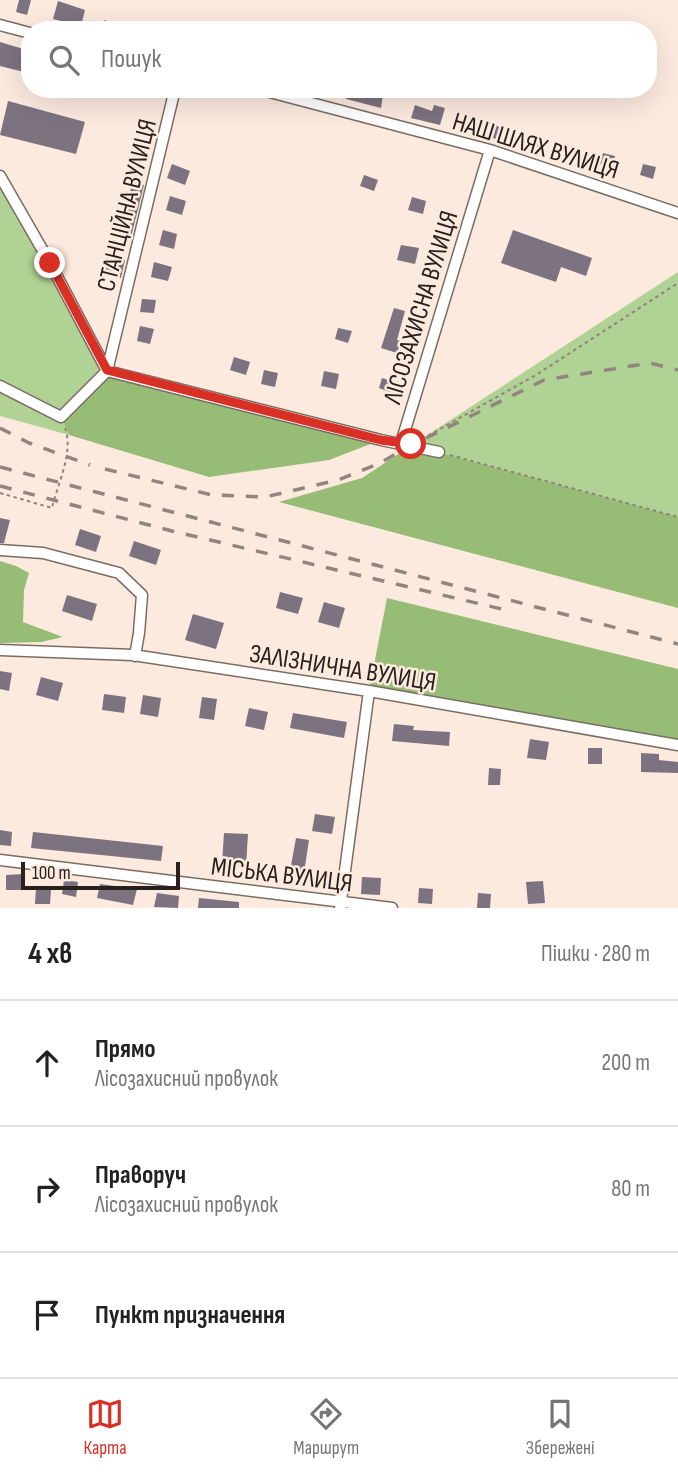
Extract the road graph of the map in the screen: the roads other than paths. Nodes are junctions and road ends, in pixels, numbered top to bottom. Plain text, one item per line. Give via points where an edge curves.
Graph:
1 (0, 25) edge
2 (21, 31) edge
3 (173, 98) edge
4 (292, 98) edge
5 (490, 150) junction
6 (0, 176) edge
7 (678, 213) edge
8 (107, 370) junction
9 (0, 386) edge
10 (406, 444) junction
11 (439, 452) road end
12 (0, 550) edge
13 (0, 650) edge
14 (135, 656) junction
15 (369, 691) junction
16 (678, 746) edge
17 (0, 860) edge
18 (340, 905) edge
19 (392, 908) edge

1 - 2 street
3 - 8 street, СТАНЦІЙНА ВУЛИЦЯ
4 - 5 street, НАШ ШЛЯХ ВУЛИЦЯ
5 - 7 street, НАШ ШЛЯХ ВУЛИЦЯ
5 - 10 street, ЛІСОЗАХИСНА ВУЛИЦЯ
6 - 8 street
8 - 9 street via 61,418
8 - 10 street
10 - 11 street, ЛІСОЗАХИСНА ВУЛИЦЯ
12 - 14 street via 43,553 119,573 142,595
13 - 14 street, ЗАЛІЗНИЧНА ВУЛИЦЯ
14 - 15 street, ЗАЛІЗНИЧНА ВУЛИЦЯ
15 - 16 street, ЗАЛІЗНИЧНА ВУЛИЦЯ
15 - 18 street
17 - 18 street, МІСЬКА ВУЛИЦЯ
18 - 19 street, МІСЬКА ВУЛИЦЯ

